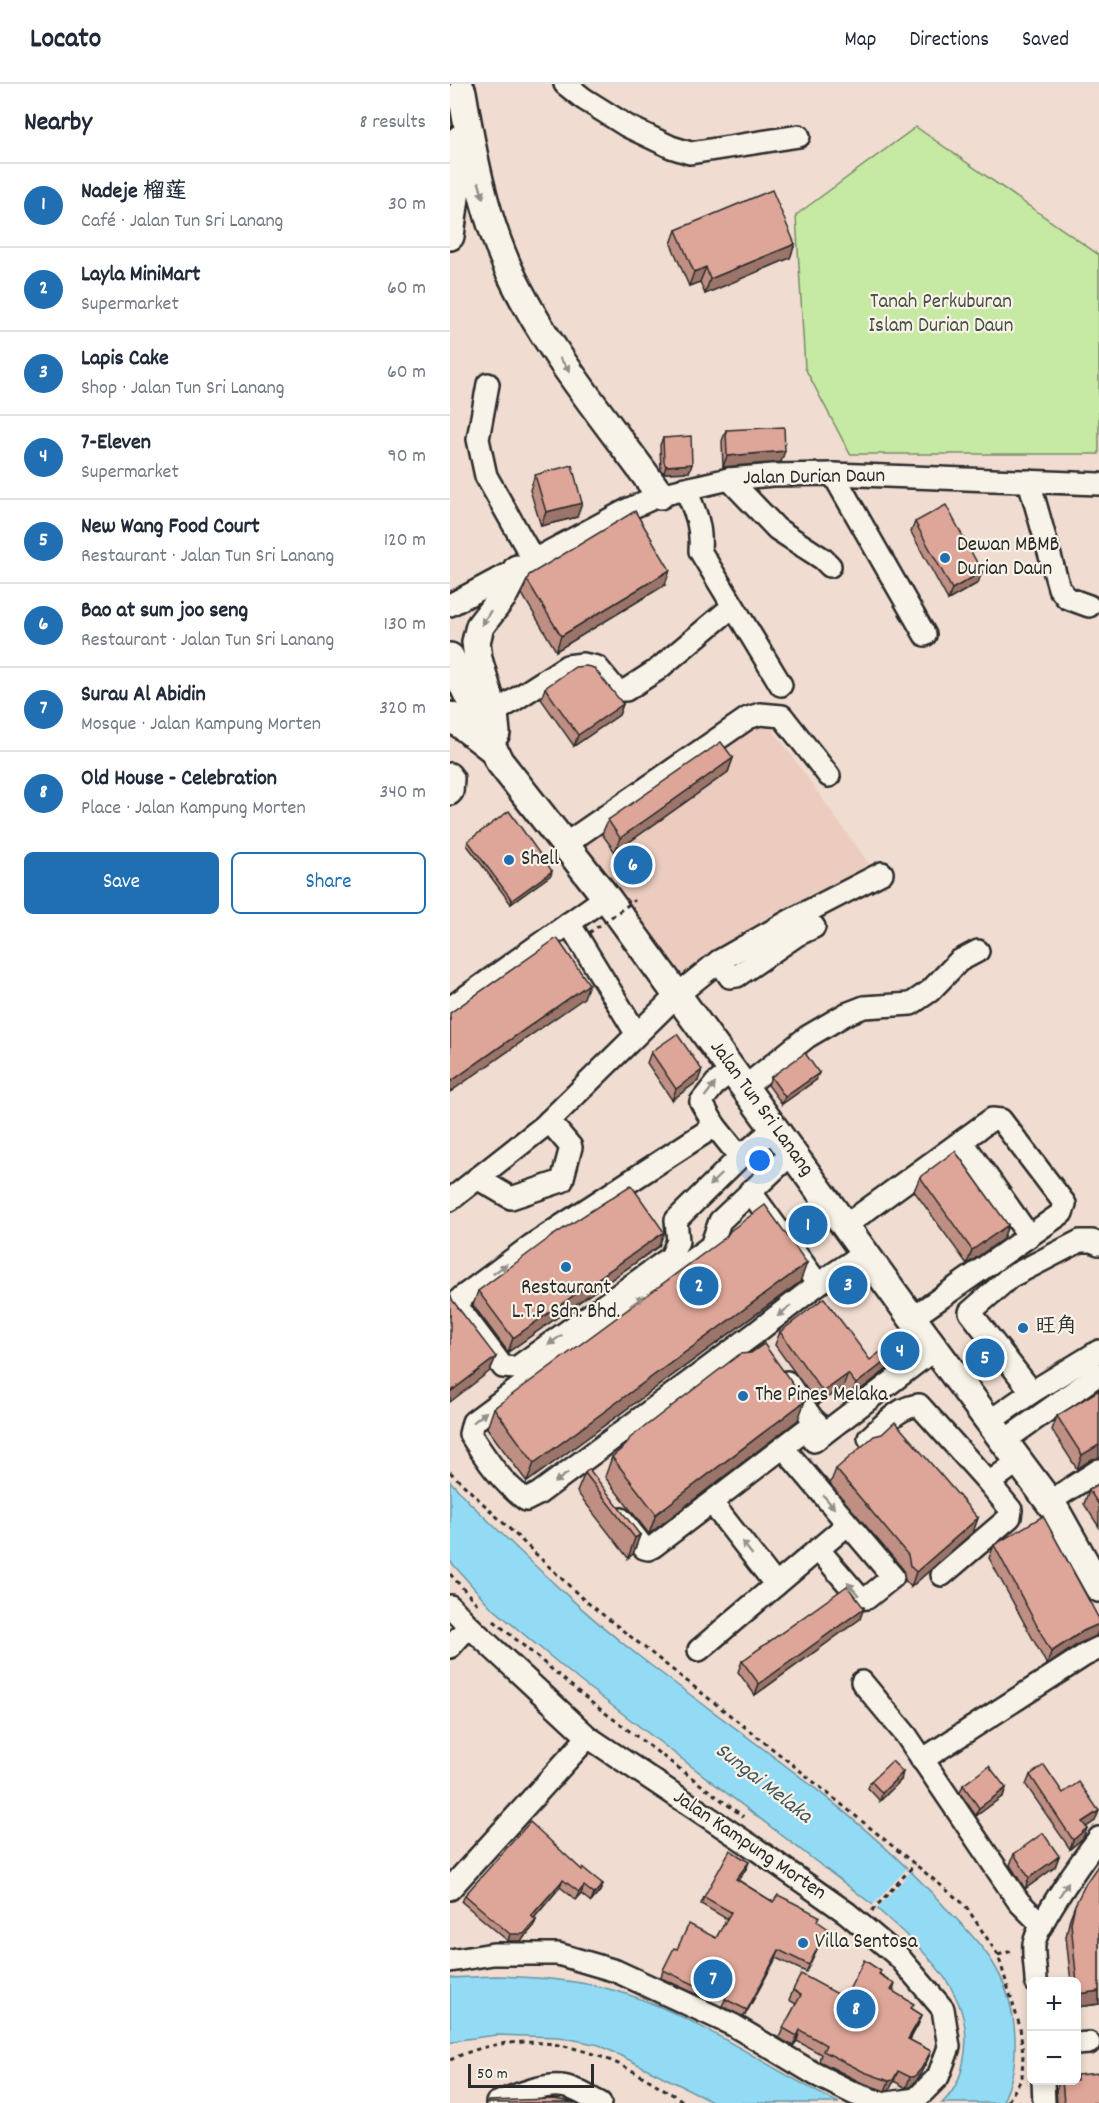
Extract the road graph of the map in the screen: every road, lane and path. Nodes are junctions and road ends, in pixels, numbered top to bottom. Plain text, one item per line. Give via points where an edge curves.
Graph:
1 (565, 84) edge
2 (462, 88) edge
3 (799, 136) dead end
4 (454, 166) edge
5 (451, 223) edge
6 (488, 384) dead end
7 (833, 474) junction
8 (729, 479) junction
9 (1029, 481) junction
10 (1099, 484) edge
11 (673, 492) junction
12 (525, 564) junction
13 (830, 566) dead end
14 (450, 604) edge
15 (1089, 606) dead end
16 (732, 607) junction
17 (926, 635) dead end
18 (450, 657) edge
19 (781, 686) dead end
20 (494, 714) junction
21 (450, 716) edge
22 (495, 754) junction
23 (450, 774) edge
24 (829, 776) dead end
25 (450, 794) edge
26 (564, 845) junction
27 (882, 873) dead end
28 (606, 897) junction
29 (635, 900) dead end
30 (568, 923) junction
31 (814, 927) dead end
32 (595, 941) dead end
33 (978, 951) dead end
34 (719, 961) junction
35 (677, 995) junction
36 (450, 1008) edge
37 (636, 1033) junction
38 (739, 1079) junction
39 (549, 1121) junction
40 (715, 1126) junction
41 (775, 1128) junction
42 (962, 1141) junction
43 (793, 1152) junction
44 (740, 1157) junction
45 (477, 1178) junction
46 (750, 1191) junction
47 (450, 1200) edge
48 (846, 1225) junction
49 (1029, 1236) junction
50 (1099, 1244) edge
51 (866, 1252) junction
52 (818, 1284) junction
53 (912, 1318) junction
54 (762, 1348) edge
55 (935, 1349) junction
56 (1099, 1351) edge
57 (775, 1366) edge
58 (1099, 1374) edge
59 (1032, 1392) junction
60 (819, 1428) junction
61 (869, 1438) edge
62 (1004, 1441) junction
63 (792, 1458) junction
64 (1099, 1470) edge
65 (450, 1472) edge
66 (591, 1479) edge
67 (989, 1483) junction
68 (1099, 1483) edge
69 (611, 1505) edge
70 (1053, 1507) junction
71 (719, 1512) junction
72 (848, 1524) junction
73 (818, 1549) junction
74 (653, 1562) dead end
75 (942, 1575) dead end
76 (776, 1585) junction
77 (1098, 1588) edge
78 (450, 1606) edge
79 (469, 1626) junction
80 (450, 1647) edge
81 (1099, 1648) edge
82 (699, 1650) dead end
83 (862, 1682) dead end
84 (588, 1737) junction
85 (922, 1760) junction
86 (1099, 1838) edge
87 (913, 1865) junction
88 (450, 1889) edge
89 (872, 1911) dead end
90 (1042, 1925) junction
91 (450, 1961) edge
92 (1036, 1977) edge
93 (450, 2060) edge
94 (1043, 2085) edge
95 (496, 2103) edge
96 (600, 2103) edge
97 (686, 2103) edge
98 (881, 2103) edge
99 (888, 2103) edge
100 (1007, 2103) edge
101 (1044, 2103) edge

1 - 3 street via 627,126 690,153
2 - 4 main road
2 -> 11 main road via 477,175 508,268 558,356
4 - 5 main road
6 - 12 street via 478,439 486,476
7 - 8 street, Jalan Durian Daun
7 - 9 street, Jalan Durian Daun
7 - 17 street
8 - 11 street, Jalan Durian Daun
8 - 13 street via 777,529
9 - 10 street, Jalan Durian Daun
9 - 15 street via 1059,588 1067,598
11 - 12 street, Jalan Durian Daun via 595,526
11 - 16 street via 699,521 700,551
12 - 14 street, Jalan Durian Daun
12 -> 20 main road via 480,626 476,642
16 - 19 street
16 - 20 street via 657,670 626,690 616,690 597,667 583,663 567,666
18 - 22 main road, Jalan Tun Sri Lanang
20 - 22 main road
21 - 22 main road
22 - 26 main road, Jalan Tun Sri Lanang
23 - 25 street
24 - 26 street via 782,716 760,714 748,718
26 - 28 main road, Jalan Tun Sri Lanang
27 - 34 street
28 - 30 street
28 - 35 main road, Jalan Tun Sri Lanang
29 - 32 path, bridge via 589,933
30 - 36 street
30 - 37 street
31 - 34 street via 737,976 730,977
33 - 38 street via 959,962 911,1004 864,1007 846,1014
34 - 35 street
35 - 37 street
35 - 38 main road, Jalan Tun Sri Lanang
37 - 39 street
40 -> 38 street via 701,1102 716,1083
38 - 41 main road, Jalan Tun Sri Lanang
39 - 45 street
39 - 45 street via 571,1147 562,1181 511,1198
40 - 44 street
44 -> 40 street via 676,1220 678,1241 671,1257 516,1368 503,1367 458,1307 461,1298 532,1245
41 - 43 main road, Jalan Tun Sri Lanang
41 - 44 street
42 - 48 street
42 - 49 street
42 - 49 street via 992,1119 1001,1120 1065,1204 1062,1213
43 - 46 street
43 - 48 main road, Jalan Tun Sri Lanang
45 - 47 street
46 - 52 street
52 -> 46 street via 538,1494 526,1500 490,1465 470,1434 473,1422 711,1246 720,1221
48 - 51 main road, Jalan Tun Sri Lanang
49 - 53 street
50 - 59 street via 1080,1241 1010,1277 970,1312
51 - 52 street
51 - 53 main road, Jalan Tun Sri Lanang
53 - 55 main road, Jalan Tun Sri Lanang
54 - 66 street via 752,1351 657,1418 592,1471
55 - 60 street
55 - 62 main road, Jalan Tun Sri Lanang
56 - 59 street
57 - 60 street
58 - 62 street
59 - 62 street
60 - 63 street
60 - 69 street via 648,1549
61 - 67 street via 901,1410 919,1405
62 - 67 street
62 - 70 main road, Jalan Tun Sri Lanang
63 - 71 street
63 -> 72 street
64 - 70 street
65 - 87 path via 583,1599 794,1765
67 - 75 street via 1011,1510 1010,1517
68 - 70 street
70 - 77 main road, Jalan Tun Sri Lanang
71 - 74 street
76 -> 71 street
72 - 73 street
72 -> 73 street via 893,1577 861,1599
73 - 76 street
76 - 82 street
78 - 79 street, Jalan Kampung Morten
79 - 80 street
79 - 84 street, Jalan Kampung Morten
81 - 85 street
83 - 85 street
84 - 88 street
84 - 99 street, Jalan Kampung Morten via 861,1924 898,1957 943,2009 949,2047 938,2077 916,2099
85 - 90 street via 1019,1902
90 -> 86 street
87 - 89 path
87 - 100 path via 965,1905 998,1955 1017,2017 1023,2054 1022,2078
90 - 92 street via 1034,1944
91 - 98 street via 493,1954 558,1954 616,1971 733,2025 815,2074
93 - 97 path via 473,2049 503,2043 567,2046 627,2068
94 - 101 street
95 - 96 street via 543,2087 568,2087

